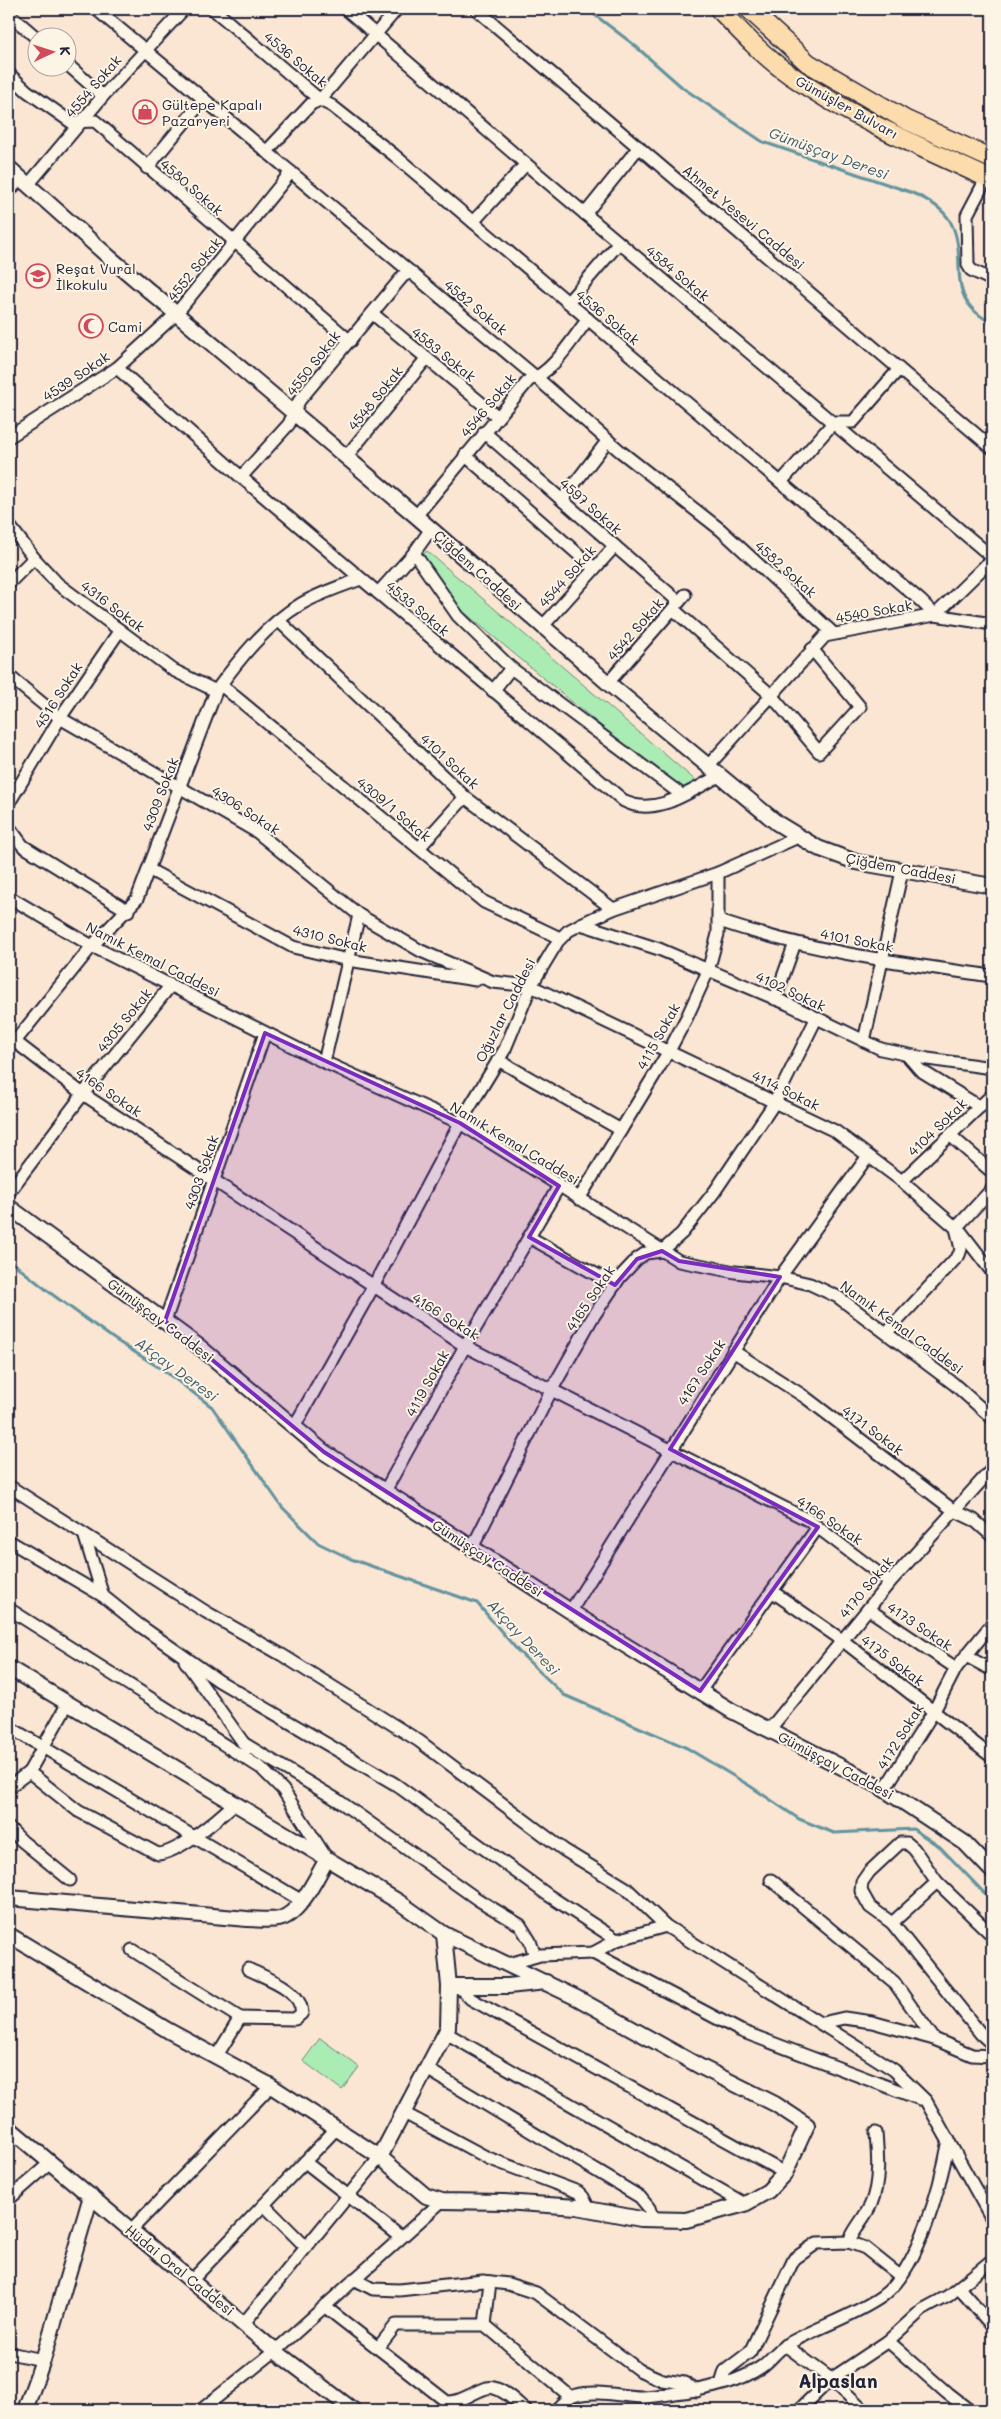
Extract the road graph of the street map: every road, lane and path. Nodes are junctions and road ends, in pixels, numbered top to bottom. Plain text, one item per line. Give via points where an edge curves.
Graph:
1 (96, 9) edge
2 (184, 9) edge
3 (213, 9) edge
4 (346, 9) edge
5 (397, 9) edge
6 (476, 9) edge
7 (719, 9) edge
8 (749, 9) edge
9 (9, 14) edge
10 (28, 30) edge
11 (374, 35) junction
12 (145, 49) junction
13 (9, 74) edge
14 (78, 74) edge
15 (103, 96) junction
16 (204, 99) junction
17 (320, 100) junction
18 (83, 120) junction
19 (639, 147) junction
20 (266, 152) junction
21 (992, 159) edge
22 (526, 164) junction
23 (9, 168) edge
24 (148, 168) junction
25 (291, 172) junction
26 (989, 178) edge
27 (24, 182) junction
28 (9, 192) edge
29 (585, 214) junction
30 (473, 222) junction
31 (234, 243) junction
32 (619, 243) junction
33 (411, 272) junction
34 (992, 280) edge
35 (568, 302) junction
36 (176, 314) junction
37 (373, 314) junction
38 (588, 319) junction
39 (350, 340) junction
40 (426, 360) junction
41 (117, 368) junction
42 (899, 368) junction
43 (537, 378) junction
44 (295, 412) junction
45 (497, 416) junction
46 (834, 422) junction
47 (9, 423) edge
48 (484, 432) junction
49 (13, 435) edge
50 (608, 440) junction
51 (992, 448) edge
52 (346, 456) junction
53 (465, 456) junction
54 (241, 477) junction
55 (781, 482) junction
56 (562, 500) junction
57 (416, 516) junction
58 (9, 525) edge
59 (431, 529) junction
60 (614, 546) junction
61 (414, 553) junction
62 (992, 557) edge
63 (34, 558) junction
64 (992, 562) edge
65 (594, 568) junction
66 (361, 579) junction
67 (9, 583) edge
68 (378, 593) junction
69 (679, 602) junction
70 (935, 616) junction
71 (279, 621) junction
72 (992, 624) edge
73 (542, 627) junction
74 (120, 630) junction
75 (834, 633) junction
76 (812, 649) junction
77 (511, 668) junction
78 (9, 676) edge
79 (608, 683) junction
80 (218, 688) junction
81 (493, 691) junction
82 (771, 695) junction
83 (60, 718) junction
84 (708, 766) junction
85 (720, 776) junction
86 (179, 786) junction
87 (682, 796) junction
88 (465, 797) junction
89 (9, 803) edge
90 (9, 828) edge
91 (798, 837) junction
92 (418, 848) junction
93 (148, 869) junction
94 (902, 871) junction
95 (718, 873) junction
96 (992, 886) edge
97 (9, 898) edge
98 (613, 909) junction
99 (128, 911) junction
100 (359, 915) junction
101 (719, 921) junction
102 (581, 924) junction
103 (560, 938) junction
104 (795, 943) junction
105 (92, 946) junction
106 (348, 960) junction
107 (882, 961) junction
108 (708, 971) junction
109 (992, 976) edge
110 (493, 982) junction
111 (171, 986) junction
112 (531, 986) junction
113 (774, 999) junction
114 (816, 1019) junction
115 (266, 1033) junction
116 (864, 1041) junction
117 (11, 1042) edge
118 (669, 1051) junction
119 (907, 1054) junction
120 (498, 1060) junction
121 (324, 1062) junction
122 (992, 1068) edge
123 (83, 1094) junction
124 (992, 1095) edge
125 (775, 1102) junction
126 (980, 1107) junction
127 (460, 1123) junction
128 (621, 1130) junction
129 (951, 1136) junction
130 (868, 1156) junction
131 (992, 1172) edge
132 (214, 1180) junction
133 (902, 1181) junction
134 (559, 1186) junction
135 (992, 1189) edge
136 (9, 1192) edge
137 (579, 1199) junction
138 (9, 1207) edge
139 (956, 1228) junction
140 (529, 1236) junction
141 (662, 1250) junction
142 (992, 1272) edge
143 (780, 1277) junction
144 (615, 1285) junction
145 (373, 1287) junction
146 (165, 1321) junction
147 (887, 1332) junction
148 (464, 1346) junction
149 (733, 1351) junction
150 (551, 1391) junction
151 (992, 1418) edge
152 (294, 1427) junction
153 (670, 1449) junction
154 (992, 1469) edge
155 (9, 1486) edge
156 (385, 1491) junction
157 (953, 1510) junction
158 (818, 1527) junction
159 (84, 1534) junction
160 (992, 1536) edge
161 (9, 1541) edge
162 (472, 1548) junction
163 (890, 1582) junction
164 (772, 1592) junction
165 (104, 1596) junction
166 (9, 1609) edge
167 (868, 1609) junction
168 (570, 1612) junction
169 (992, 1624) edge
170 (842, 1640) junction
171 (180, 1653) junction
172 (966, 1656) junction
173 (9, 1668) edge
174 (956, 1668) junction
175 (992, 1670) edge
176 (700, 1691) junction
177 (68, 1703) junction
178 (934, 1711) junction
179 (9, 1726) edge
180 (769, 1730) junction
181 (243, 1743) junction
182 (44, 1748) junction
183 (992, 1757) edge
184 (261, 1768) junction
185 (29, 1772) junction
186 (9, 1787) edge
187 (884, 1790) junction
188 (235, 1803) junction
189 (9, 1828) edge
190 (192, 1836) junction
191 (327, 1859) junction
192 (992, 1871) edge
193 (70, 1880) dead end
194 (771, 1880) dead end
195 (937, 1882) junction
196 (9, 1898) edge
197 (302, 1901) junction
198 (892, 1924) junction
199 (666, 1926) junction
200 (444, 1934) junction
201 (9, 1935) edge
202 (992, 1935) edge
203 (617, 1940) junction
204 (132, 1950) dead end
205 (593, 1953) junction
206 (535, 1956) junction
207 (510, 1964) junction
208 (248, 1969) dead end
209 (546, 1982) junction
210 (454, 1986) junction
211 (240, 2018) junction
212 (822, 2024) junction
213 (446, 2033) junction
214 (934, 2039) junction
215 (992, 2044) edge
216 (992, 2056) edge
217 (216, 2057) junction
218 (428, 2069) junction
219 (272, 2086) junction
220 (926, 2101) junction
221 (404, 2113) junction
222 (9, 2128) edge
223 (336, 2129) junction
224 (876, 2133) dead end
225 (949, 2140) junction
226 (380, 2157) junction
227 (51, 2162) junction
228 (305, 2162) junction
229 (785, 2174) junction
230 (91, 2196) junction
231 (348, 2196) junction
232 (9, 2199) edge
233 (442, 2201) junction
234 (745, 2204) junction
235 (264, 2205) junction
236 (589, 2209) junction
237 (992, 2218) edge
238 (652, 2219) junction
239 (131, 2230) junction
240 (401, 2237) junction
241 (849, 2242) junction
242 (306, 2247) junction
243 (992, 2260) edge
244 (900, 2276) junction
245 (354, 2279) junction
246 (191, 2281) junction
247 (490, 2282) junction
248 (959, 2288) junction
249 (324, 2306) junction
250 (244, 2323) junction
251 (484, 2325) junction
252 (992, 2326) edge
253 (888, 2341) junction
254 (784, 2345) junction
255 (378, 2348) junction
256 (275, 2351) junction
257 (9, 2353) edge
258 (43, 2360) junction
259 (831, 2379) junction
260 (722, 2384) junction
261 (697, 2390) junction
262 (571, 2397) junction
263 (345, 2408) edge
264 (207, 2409) edge
265 (26, 2410) edge
266 (526, 2410) edge
267 (556, 2410) edge
268 (799, 2410) edge
269 (864, 2410) edge
270 (969, 2410) edge

1 - 12 street, 4582 Sokak
2 - 12 street, 4554 Sokak
3 - 17 street, 4536 Sokak
4 - 11 street, 4584 Sokak
5 - 11 street
6 - 19 street, Ahmet Yesevi Caddesi
7 - 26 main road, Gümüşler Bulvarı via 795,78 894,134
8 - 21 main road, Gümüşler Bulvarı via 808,63 906,120
9 - 10 street
11 - 17 street
11 - 22 street, 4584 Sokak
12 - 15 street, 4554 Sokak
12 - 16 street, 4582 Sokak
13 - 18 street, 4580 Sokak via 71,122
14 - 15 street
15 - 18 street, 4554 Sokak
16 - 20 street, 4582 Sokak
16 - 24 street
17 - 20 street via 311,104
17 - 30 street, 4536 Sokak via 394,155
18 - 24 street, 4580 Sokak via 95,121
18 - 27 street, 4554 Sokak
19 - 29 street
19 - 42 street, Ahmet Yesevi Caddesi
20 - 25 street, 4582 Sokak
22 - 29 street, 4584 Sokak
22 - 30 street
23 - 27 street, Çiğdem Caddesi
24 - 31 street, 4580 Sokak
25 - 31 street, 4552 Sokak
25 - 33 street, 4582 Sokak
26 - 34 street via 967,215 968,265 971,270
27 - 28 street, 4554 Sokak
27 - 36 street, Çiğdem Caddesi
29 - 32 street, 4584 Sokak
30 - 35 street, 4536 Sokak
31 - 36 street, 4552 Sokak
31 - 39 street, 4580 Sokak
32 - 35 street
32 - 46 street, 4584 Sokak
33 - 37 street, 4550 Sokak via 402,276
33 - 43 street, 4582 Sokak
35 - 38 street, 4536 Sokak
36 - 41 street, 4539 Sokak
36 - 44 street, Çiğdem Caddesi
37 - 39 street, 4550 Sokak
37 - 40 street, 4583 Sokak
38 - 43 street, 4546 Sokak
38 - 55 street, 4536 Sokak
39 - 44 street, 4550 Sokak via 299,401
40 - 45 street, 4583 Sokak
40 - 52 street, 4548 Sokak
41 - 49 street, 4539 Sokak
41 - 54 street, 4533 Sokak
42 - 46 street via 853,422
42 - 51 street, Ahmet Yesevi Caddesi
43 - 45 street, 4546 Sokak via 529,380
43 - 50 street, 4582 Sokak
44 - 52 street, Çiğdem Caddesi
44 - 54 street, 4550 Sokak via 289,424
45 - 48 street, 4546 Sokak
46 - 55 street
46 - 62 street, 4584 Sokak
47 - 49 street
48 - 53 street, 4546 Sokak
48 - 56 street, 4597 Sokak
50 - 56 street
50 - 75 street, 4582 Sokak via 721,530
52 - 57 street, Çiğdem Caddesi
53 - 57 street, 4546 Sokak
53 - 65 street
54 - 66 street, 4533 Sokak
55 - 70 street, 4536 Sokak via 921,600
56 - 60 street, 4597 Sokak
57 - 59 street, Çiğdem Caddesi
58 - 63 street, 4316 Sokak
59 - 61 street
59 - 73 street, Çiğdem Caddesi
60 - 65 street, 4544 Sokak
60 - 69 street, 4597 Sokak
61 - 68 street
61 - 77 street via 458,616
63 - 67 street
63 - 74 street, 4316 Sokak via 58,584
64 - 70 street
65 - 73 street, 4544 Sokak
66 - 68 street, 4533 Sokak
66 - 71 street, 4309 Sokak via 317,595
68 - 81 street, 4533 Sokak
69 - 79 street, 4542 Sokak
69 - 82 street, 4597 Sokak
70 - 72 street
70 - 75 street, 4540 Sokak
71 - 80 street, 4309 Sokak via 247,652
71 - 88 street, 4101 Sokak
73 - 79 street, Çiğdem Caddesi
74 - 80 street, 4316 Sokak via 173,670
74 - 83 street, 4516 Sokak
75 - 76 street, 4540 Sokak via 825,636
76 - 82 street, 4540 Sokak
76 - 82 street, 4597 Sokak via 860,707 819,752
77 - 81 street
77 - 87 street
78 - 83 street, 4306 Sokak
79 - 84 street, Çiğdem Caddesi
80 - 86 street, 4309 Sokak
80 - 92 street, 4309/1 Sokak
81 - 87 street, 4533 Sokak via 624,801 633,806 647,807
82 - 84 street, 4540 Sokak
83 - 86 street, 4306 Sokak
83 - 89 street, 4516 Sokak
84 - 85 street, Çiğdem Caddesi
85 - 87 street, 4533 Sokak
85 - 91 street, Çiğdem Caddesi
86 - 93 street, 4309 Sokak
86 - 100 street, 4306 Sokak via 257,832
88 - 92 street
88 - 98 street, 4101 Sokak
90 - 99 street via 22,846
91 - 94 street, Çiğdem Caddesi via 856,862
91 - 95 street, Oğuzlar Caddesi
92 - 103 street, 4309/1 Sokak via 484,902
93 - 99 street, 4309 Sokak via 137,899
93 - 106 street, 4310 Sokak via 293,947
94 - 96 street, Çiğdem Caddesi
94 - 107 street
95 - 98 street, Oğuzlar Caddesi
95 - 101 street, 4115 Sokak
97 - 105 street, Namık Kemal Caddesi
98 - 102 street, Oğuzlar Caddesi
99 - 105 street, 4309 Sokak
100 - 106 street
100 - 110 street, 4310 Sokak via 421,951
101 - 104 street, 4101 Sokak
101 - 108 street, 4115 Sokak
102 - 103 street, Oğuzlar Caddesi
102 - 108 street, 4102 Sokak via 659,949
103 - 112 street, Oğuzlar Caddesi
104 - 107 street, 4101 Sokak
104 - 113 street
105 - 111 street, Namık Kemal Caddesi
105 - 117 street, 4309 Sokak
106 - 110 street, 4310 Sokak
106 - 121 street
107 - 109 street, 4101 Sokak
107 - 116 street
108 - 113 street, 4102 Sokak
108 - 118 street, 4115 Sokak
110 - 112 street, 4310 Sokak
111 - 115 street, Namık Kemal Caddesi
111 - 123 street, 4305 Sokak
112 - 118 street, 4114 Sokak
112 - 120 street, Oğuzlar Caddesi
113 - 114 street, 4102 Sokak
114 - 116 street, 4102 Sokak
114 - 125 street, 4165 Sokak
115 - 121 street, Namık Kemal Caddesi
115 - 132 street, 4303 Sokak
116 - 119 street, 4102 Sokak via 881,1049
117 - 123 street, 4166 Sokak
118 - 125 street, 4114 Sokak
118 - 128 street, 4115 Sokak
119 - 122 street, 4102 Sokak
119 - 126 street via 920,1070
120 - 127 street, Oğuzlar Caddesi
120 - 128 street
121 - 127 street, Namık Kemal Caddesi
123 - 132 street, 4166 Sokak
123 - 136 street, 4305 Sokak
124 - 126 street, 4104 Sokak
125 - 130 street, 4114 Sokak via 835,1131
125 - 141 street, 4165 Sokak via 715,1191 682,1233
126 - 129 street, 4104 Sokak
127 - 134 street, Namık Kemal Caddesi
127 - 145 street, Oğuzlar Caddesi
128 - 137 street, 4115 Sokak
129 - 131 street
129 - 133 street, 4104 Sokak
130 - 133 street, 4114 Sokak
130 - 143 street, 4167 Sokak
132 - 145 street, 4166 Sokak
132 - 146 street, 4303 Sokak
133 - 139 street, 4114 Sokak
134 - 137 street, Namık Kemal Caddesi
134 - 140 street, 4119 Sokak
135 - 139 street
137 - 141 street, Namık Kemal Caddesi
138 - 146 street, Gümüşçay Caddesi
139 - 142 street, 4114 Sokak
139 - 147 street via 960,1256
140 - 144 street
140 - 148 street, 4119 Sokak
141 - 143 street, Namık Kemal Caddesi via 679,1261
141 - 144 street, 4165 Sokak via 646,1253 637,1259
143 - 147 street, Namık Kemal Caddesi via 825,1290
143 - 149 street, 4167 Sokak
144 - 150 street, 4165 Sokak
145 - 148 street, 4166 Sokak
145 - 152 street, Oğuzlar Caddesi
146 - 152 street, Gümüşçay Caddesi
147 - 151 street, Namık Kemal Caddesi
148 - 150 street, 4166 Sokak
148 - 156 street, 4119 Sokak
149 - 153 street, 4167 Sokak
149 - 157 street, 4171 Sokak via 805,1397
150 - 153 street, 4166 Sokak
150 - 162 street, 4165 Sokak
152 - 156 street, Gümüşçay Caddesi via 324,1452
153 - 158 street, 4166 Sokak
153 - 168 street, 4167 Sokak
154 - 157 street, 4170 Sokak
155 - 159 street
156 - 162 street, Gümüşçay Caddesi
157 - 160 street, 4171 Sokak via 974,1520
157 - 163 street, 4170 Sokak
158 - 163 street, 4166 Sokak
158 - 164 street
159 - 165 street
159 - 199 street via 419,1741 564,1850 626,1888
161 - 165 street
162 - 168 street, Gümüşçay Caddesi
163 - 167 street, 4170 Sokak
164 - 170 street, 4175 Sokak
164 - 176 street
165 - 171 street
166 - 184 street
167 - 170 street, 4170 Sokak
167 - 174 street, 4173 Sokak
168 - 176 street, Gümüşçay Caddesi
169 - 172 street, 4172 Sokak
170 - 178 street, 4175 Sokak
170 - 180 street, 4170 Sokak
171 - 181 street
171 - 203 street via 227,1686 395,1784 548,1895
172 - 174 street, 4172 Sokak
172 - 175 street
173 - 177 street
174 - 178 street, 4172 Sokak
176 - 180 street, Gümüşçay Caddesi
177 - 182 street
177 - 188 street
178 - 183 street, 4175 Sokak
178 - 187 street, 4172 Sokak
179 - 182 street
180 - 187 street, Gümüşçay Caddesi
181 - 184 street
181 - 206 street via 339,1801 477,1899 520,1925
182 - 185 street
182 - 190 street
184 - 191 street via 283,1790
185 - 186 street
185 - 190 street via 78,1811 158,1854 176,1849
187 - 192 street, Gümüşçay Caddesi via 965,1843
188 - 190 street via 209,1827
188 - 191 street
189 - 193 street
190 - 197 street
191 - 197 street
191 - 200 street via 399,1902
194 - 214 street via 894,1982
195 - 198 street
195 - 198 street via 914,1849 907,1843 900,1843 869,1872 862,1882 861,1891 870,1907
195 - 202 street
196 - 197 street via 280,1919
198 - 215 street
199 - 203 street
199 - 212 street
200 - 207 street
200 - 210 street
201 - 217 street
203 - 205 street
204 - 211 street
205 - 206 street
205 - 220 street via 741,2031
206 - 207 street
207 - 209 street
208 - 211 street via 289,1989 301,2002 302,2013 295,2020
209 - 210 street
209 - 229 street via 775,2104 807,2126
210 - 213 street
210 - 229 street via 471,1999
211 - 217 street
212 - 214 street via 844,2018
212 - 220 street via 894,2070
213 - 218 street
213 - 234 street
214 - 216 street via 972,2055
217 - 219 street
218 - 221 street
218 - 238 street via 640,2197 649,2208
219 - 223 street
219 - 239 street
220 - 225 street
221 - 226 street
221 - 236 street via 488,2158 578,2192
222 - 227 street, Hüdai Oral Caddesi
223 - 226 street
223 - 228 street
224 - 241 street via 876,2185 871,2204
225 - 237 street
225 - 244 street via 935,2203
226 - 231 street
226 - 233 street via 426,2196
227 - 230 street, Hüdai Oral Caddesi
227 - 232 street
228 - 231 street
228 - 235 street
229 - 234 street via 768,2191
230 - 239 street, Hüdai Oral Caddesi
230 - 258 street
231 - 240 street
231 - 242 street
233 - 236 street
233 - 240 street
234 - 238 street via 686,2220
235 - 242 street
235 - 246 street
236 - 238 street
239 - 246 street, Hüdai Oral Caddesi
240 - 245 street
241 - 244 street via 865,2248
241 - 260 street via 817,2243 794,2259 750,2352 725,2371
242 - 250 street
243 - 248 street
244 - 254 street via 883,2296
245 - 247 street via 373,2289 399,2290
245 - 249 street
246 - 250 street, Hüdai Oral Caddesi
247 - 251 street
247 - 261 street via 536,2293 638,2370
248 - 252 street
248 - 253 street via 922,2310
249 - 255 street
249 - 256 street
250 - 256 street, Hüdai Oral Caddesi
251 - 255 street via 396,2325
251 - 262 street
253 - 259 street
253 - 270 street
254 - 259 street
254 - 260 street via 760,2367
255 - 266 street via 447,2402 454,2403 485,2388 494,2388
256 - 263 street, Hüdai Oral Caddesi
256 - 264 street
257 - 258 street
258 - 265 street
259 - 268 street
259 - 269 street
260 - 261 street
261 - 262 street via 644,2397 592,2393
262 - 267 street

